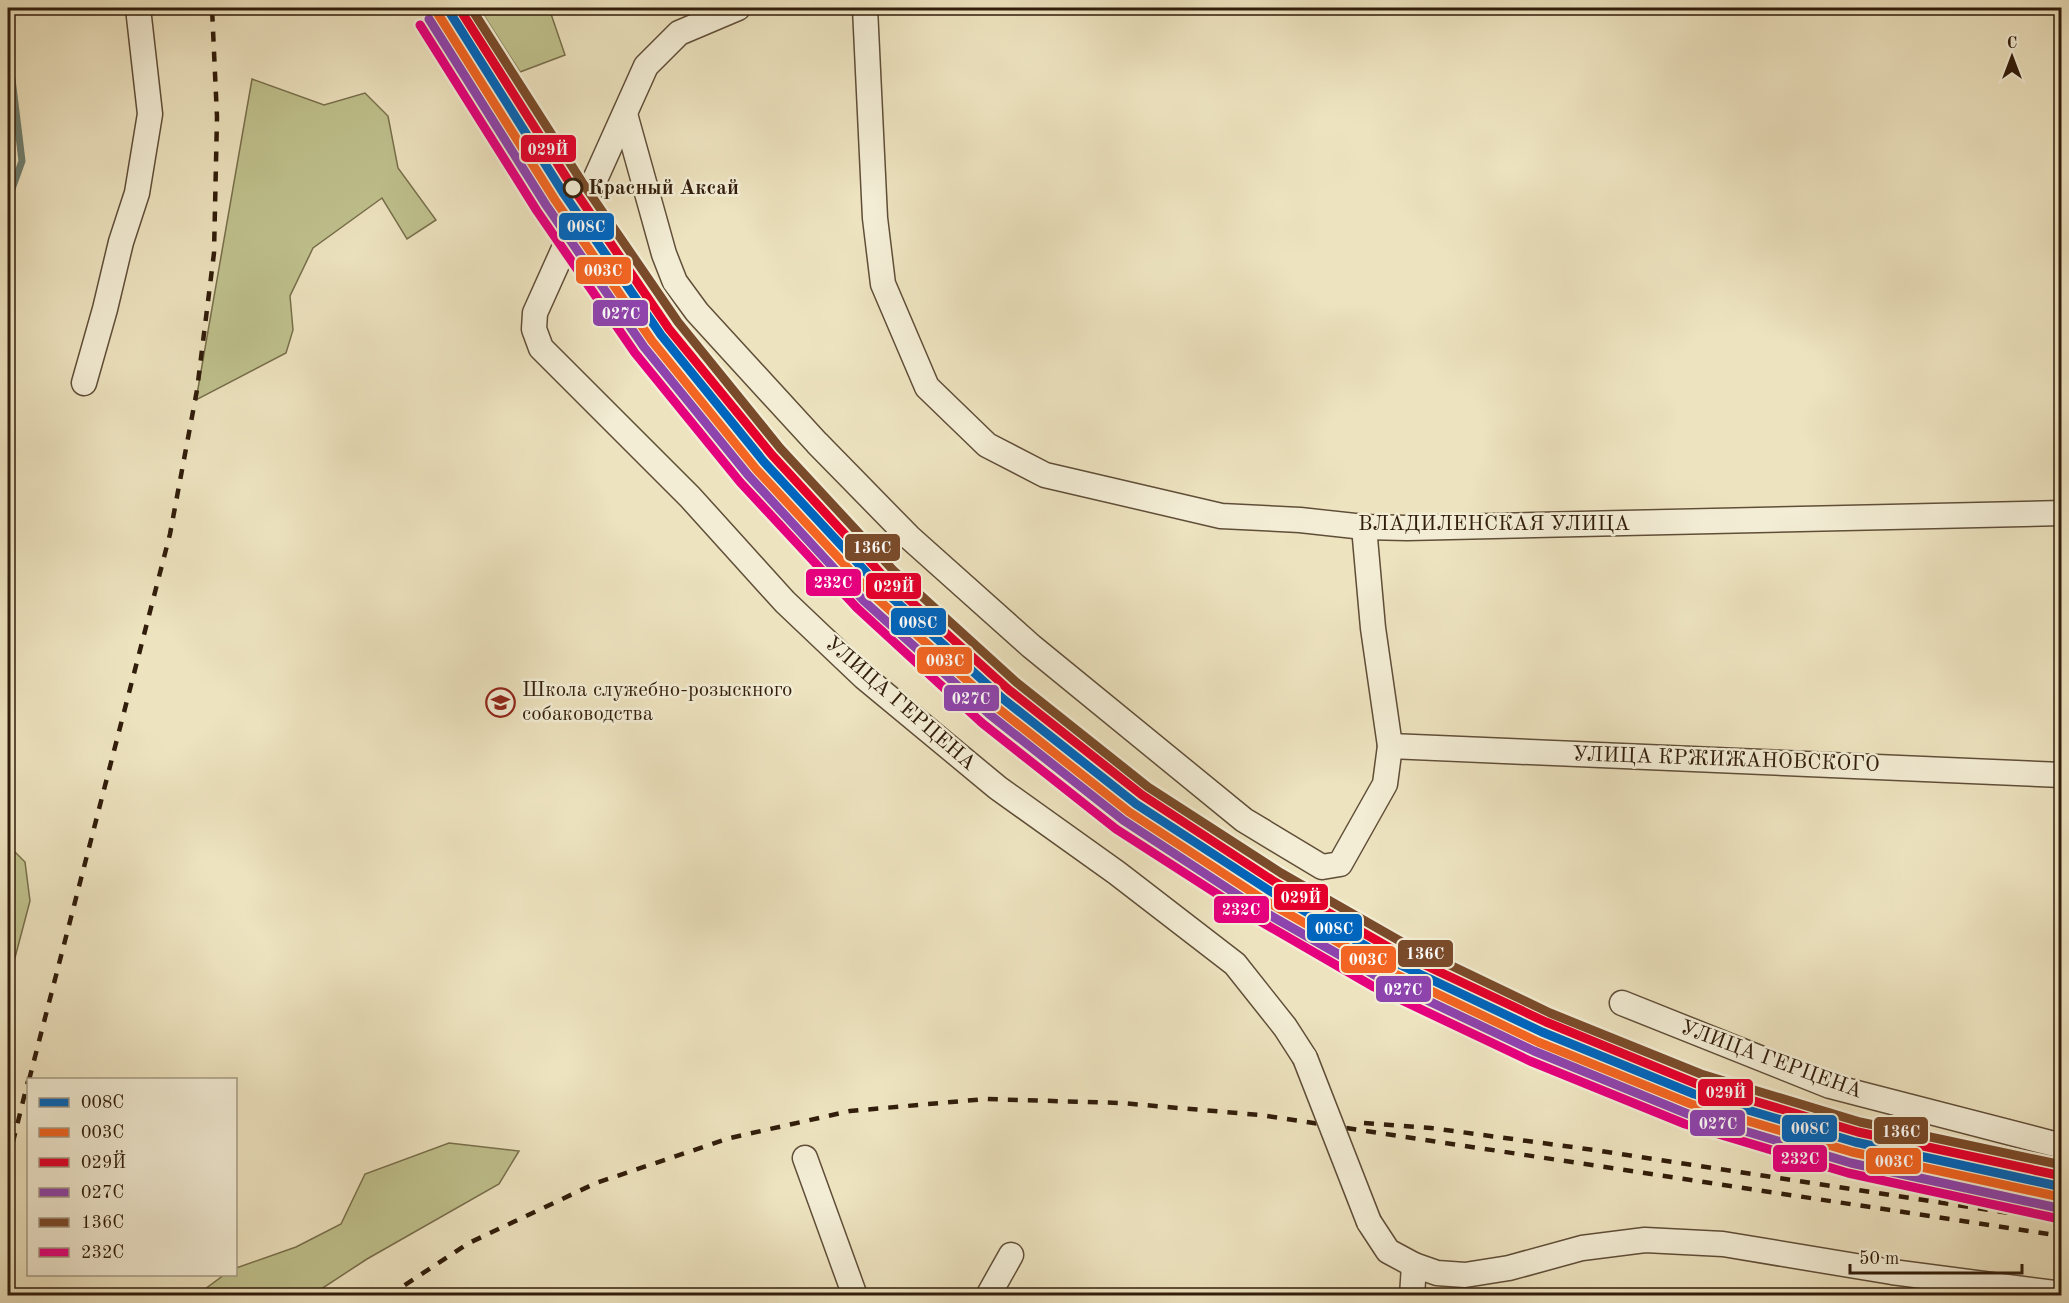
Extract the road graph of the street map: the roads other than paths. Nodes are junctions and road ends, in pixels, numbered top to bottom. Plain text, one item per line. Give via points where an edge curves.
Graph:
1 (138, 8) edge
2 (738, 8) edge
3 (865, 8) edge
4 (625, 114) junction
5 (84, 384) dead end
6 (2061, 513) edge
7 (1364, 527) junction
8 (1390, 746) junction
9 (2061, 775) edge
10 (1622, 1003) dead end
11 (2061, 1146) edge
12 (805, 1158) dead end
13 (1011, 1255) dead end
14 (1414, 1265) junction
15 (2061, 1294) edge
16 (855, 1296) edge
17 (988, 1296) edge
18 (1412, 1296) edge

1 - 5 street via 150,114 137,193
2 - 4 street via 679,33 646,66
3 - 7 street, ВЛАДИЛЕНСКАЯ УЛИЦА via 875,218 883,284 927,387 987,445 1045,475 1221,516
4 - 8 street via 664,255 675,282 697,312 909,537 1013,631 1244,820 1322,867 1340,864 1385,784
4 - 14 street, УЛИЦА ГЕРЦЕНА, bridge via 535,313 534,329 541,348 690,497 785,602 864,677 998,788 1235,964 1305,1058 1369,1222 1388,1251
6 - 7 street, ВЛАДИЛЕНСКАЯ УЛИЦА
7 - 8 street
8 - 9 street, УЛИЦА КРЖИЖАНОВСКОГО
10 - 11 street, УЛИЦА ГЕРЦЕНА via 1830,1086
12 - 16 street
13 - 17 street
14 - 15 street, УЛИЦА ГЕРЦЕНА via 1437,1273 1466,1275 1509,1269 1582,1248 1645,1240 1722,1244
14 - 18 street

